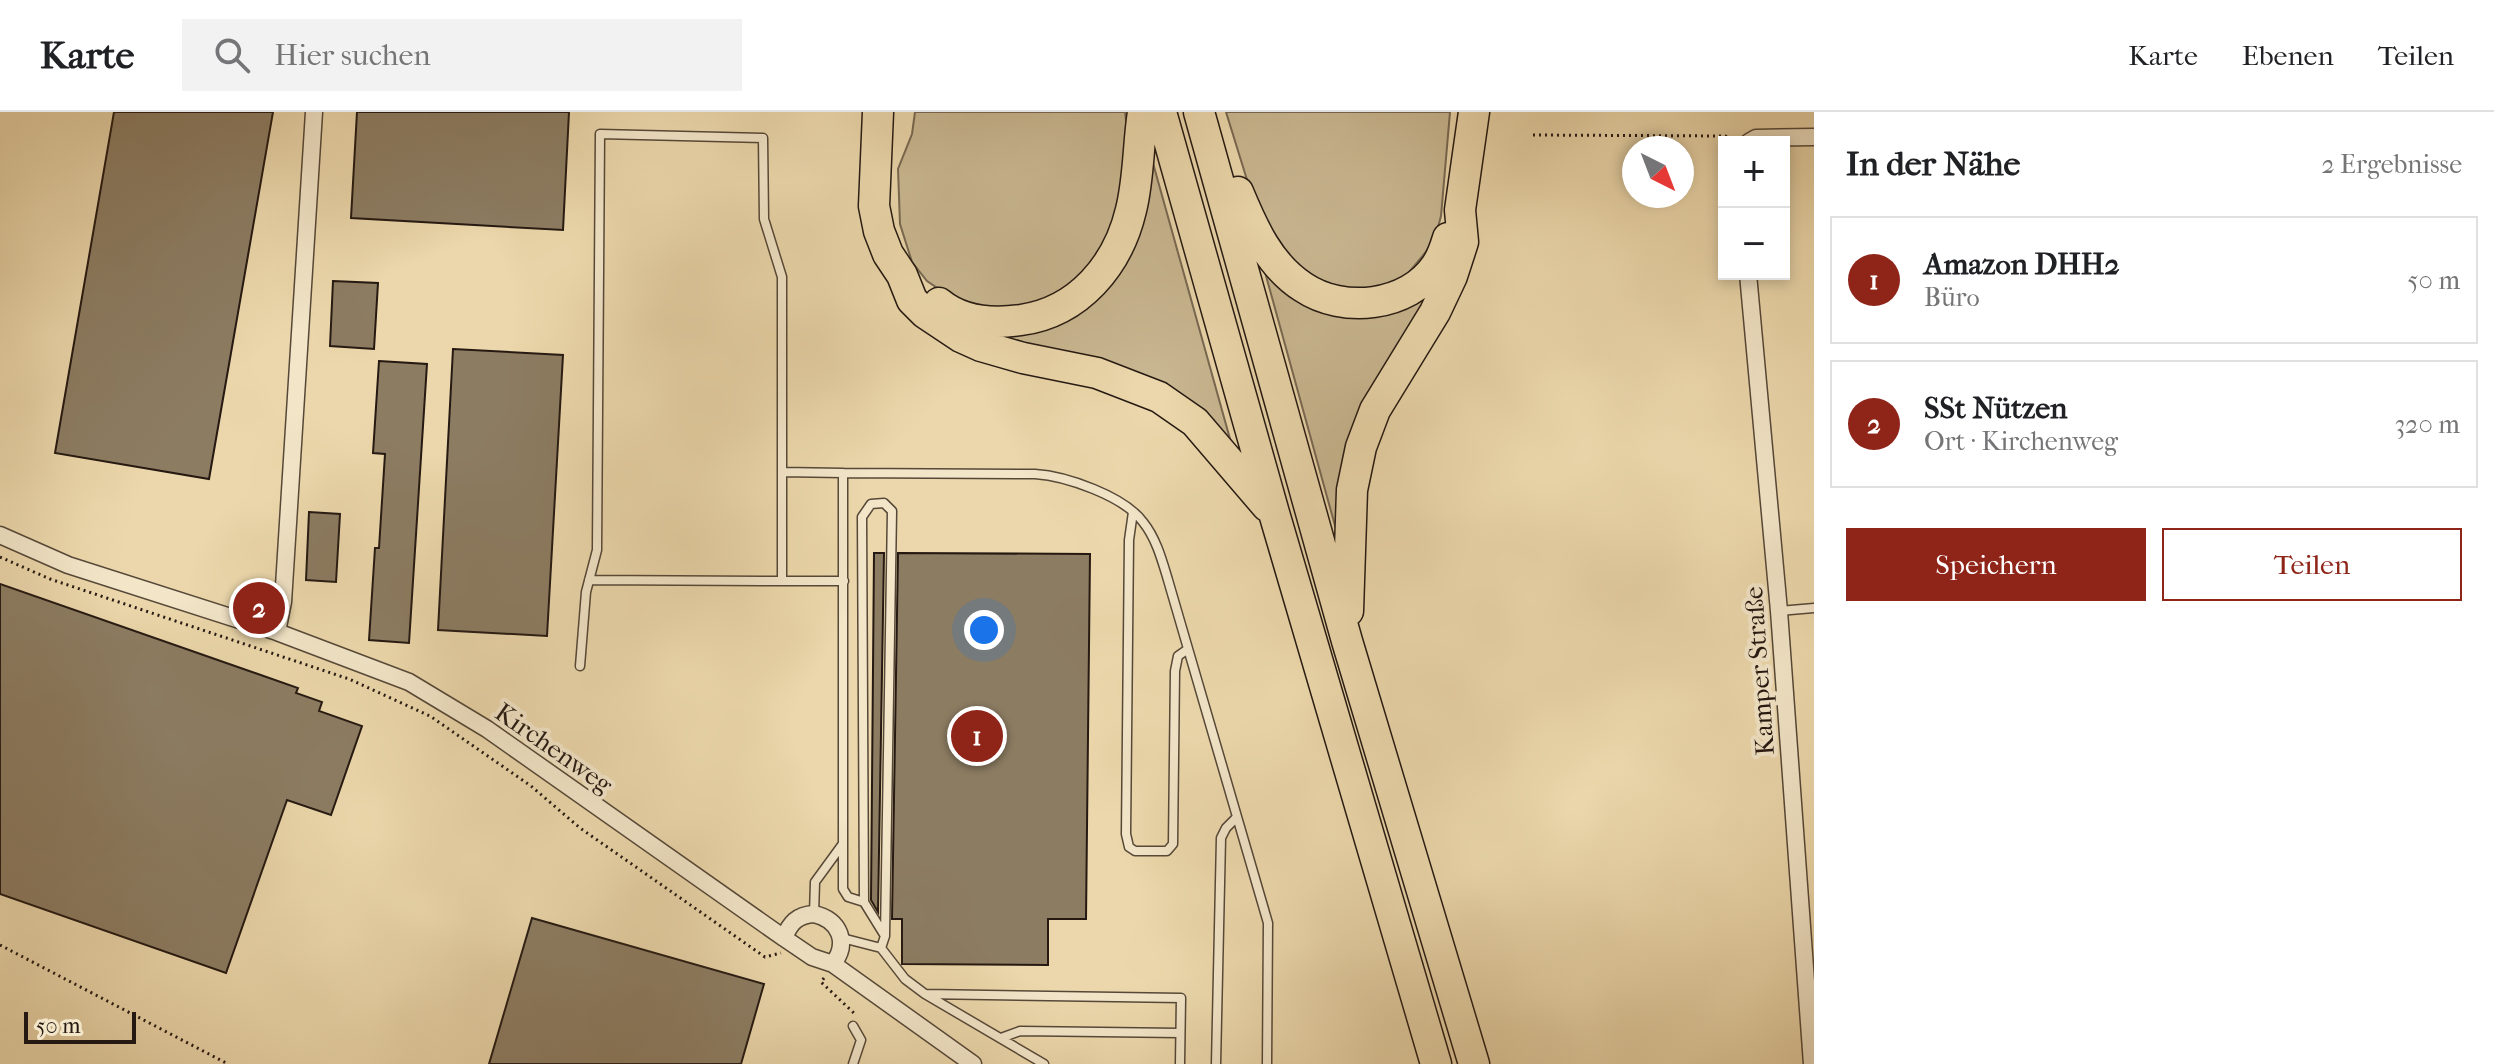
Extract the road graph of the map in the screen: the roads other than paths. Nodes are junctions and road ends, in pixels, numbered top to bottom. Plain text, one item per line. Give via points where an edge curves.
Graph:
1 (314, 112) edge
2 (1143, 112) edge
3 (1161, 112) edge
4 (1199, 112) edge
5 (1205, 112) edge
6 (1466, 112) edge
7 (1474, 112) edge
8 (879, 113) edge
9 (1790, 137) edge
10 (1814, 137) edge
11 (1468, 146) junction
12 (1460, 210) junction
13 (902, 275) junction
14 (1749, 280) edge
15 (782, 472) junction
16 (843, 473) junction
17 (1133, 512) junction
18 (1274, 513) junction
19 (0, 535) edge
20 (589, 580) junction
21 (782, 581) junction
22 (844, 581) junction
23 (1814, 608) edge
24 (1779, 611) junction
25 (277, 632) junction
26 (1347, 641) junction
27 (1188, 649) junction
28 (580, 666) dead end
29 (1237, 817) junction
30 (842, 845) junction
31 (864, 902) junction
32 (814, 914) junction
33 (885, 936) junction
34 (784, 938) junction
35 (842, 938) junction
36 (881, 948) junction
37 (832, 964) junction
38 (925, 994) junction
39 (857, 1022) road end
40 (1180, 1033) junction
41 (1001, 1038) junction
42 (1809, 1063) edge
43 (853, 1064) edge
44 (973, 1064) edge
45 (1044, 1064) edge
46 (1180, 1064) edge
47 (1216, 1064) edge
48 (1267, 1064) edge
49 (1436, 1064) edge
50 (1474, 1064) edge

1 - 25 street
2 - 13 highway via 1139,167 1124,234 1100,275 1068,305 1035,318 976,321 944,308
3 - 18 highway
4 - 26 highway
5 - 12 highway via 1260,240 1303,287 1329,300 1382,301 1422,282 1442,255
6 - 11 highway
7 - 11 highway
8 - 13 highway via 874,206 888,254
9 - 10 street
11 - 12 highway
12 - 26 highway via 1463,242 1452,276 1375,410 1361,447 1352,490
13 - 18 highway via 912,300 961,337 1119,380 1176,407 1212,440
14 - 24 street, Kamper Straße
15 - 16 lane
15 - 20 lane via 782,277 764,219 763,138 600,134 597,550
15 - 21 lane
16 - 17 lane via 1050,475 1096,491
16 - 22 lane
17 - 27 lane via 1160,553
17 - 27 lane via 1126,834 1135,851 1167,851 1173,844 1175,671 1178,656
18 - 49 highway
19 - 25 street, Kirchenweg via 68,565
20 - 21 lane
20 - 28 lane
21 - 22 lane
22 - 30 lane
23 - 24 lane
24 - 42 street, Kamper Straße
25 - 34 street, Kirchenweg via 382,670 442,701
26 - 50 highway
27 - 29 lane
29 - 47 lane via 1221,838
29 - 48 lane via 1268,923
30 - 31 lane via 843,889 848,897
30 - 32 lane via 815,882
31 - 33 lane
31 - 33 lane via 862,517 871,504 884,503 892,511
32 - 34 street via 796,919
32 - 35 street via 832,921
33 - 36 lane
34 - 37 street, Kirchenweg
35 - 36 lane
35 - 37 street via 839,957
36 - 38 lane via 905,979
37 - 44 street, Kirchenweg
38 - 40 lane via 1181,998
38 - 41 lane
39 - 43 lane via 861,1040
40 - 41 lane via 1020,1031
40 - 46 lane
41 - 45 lane

